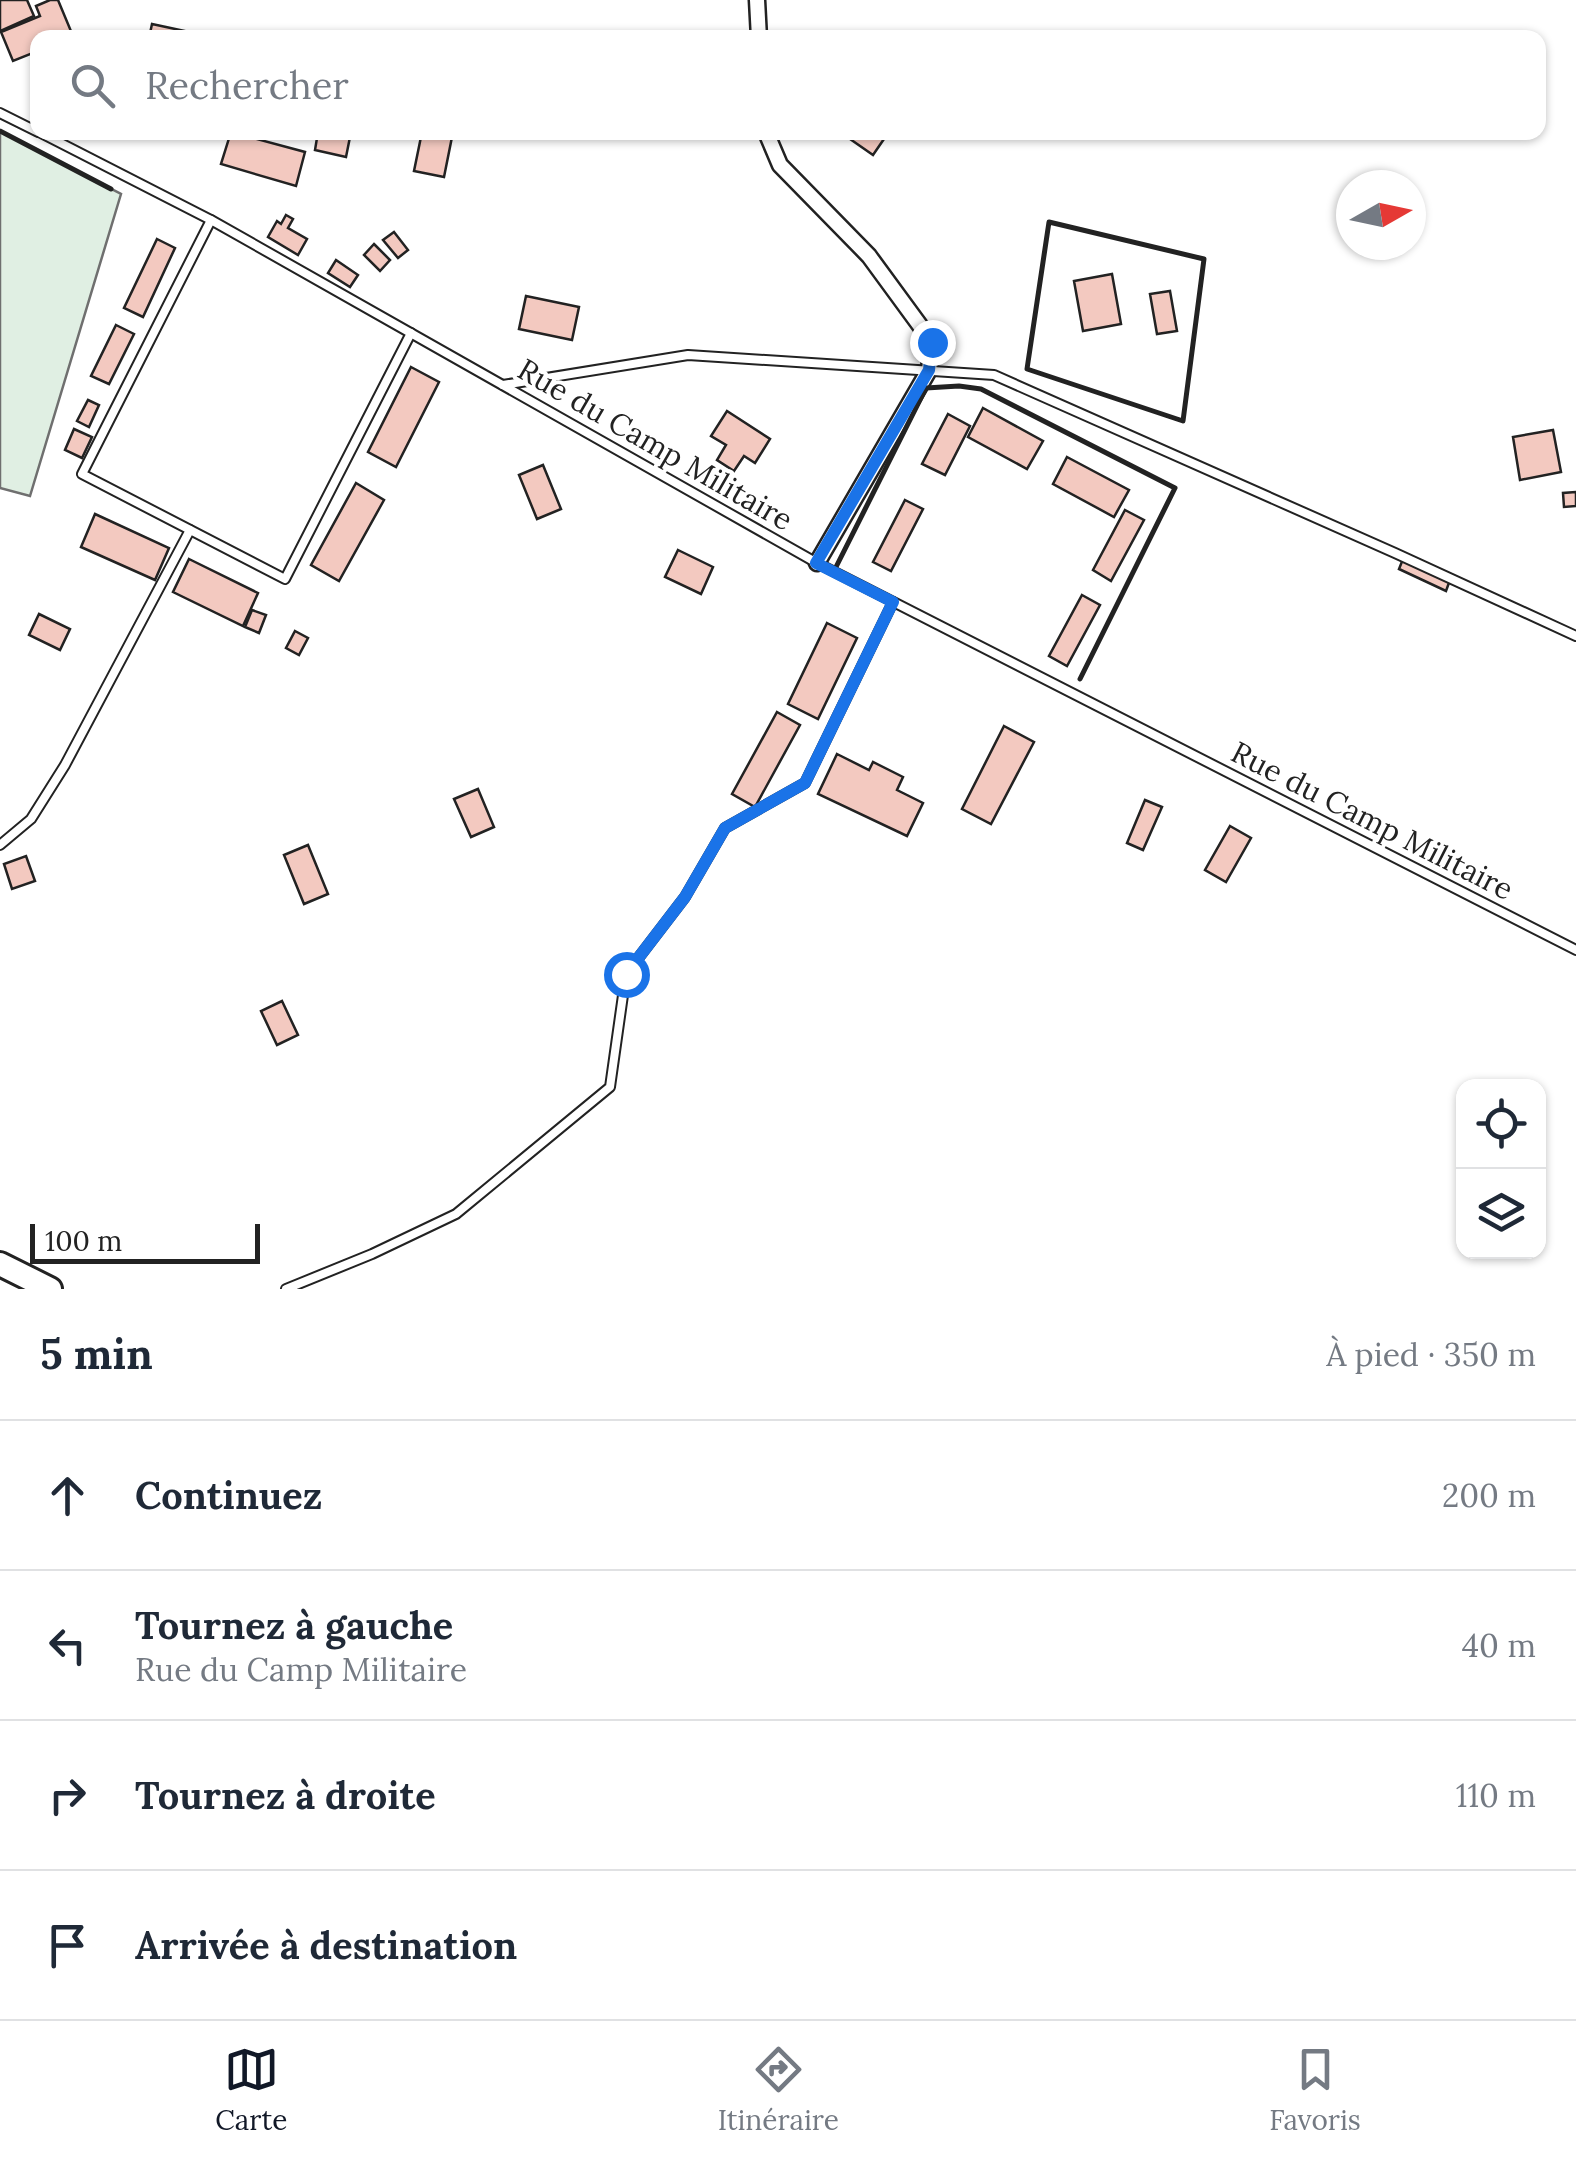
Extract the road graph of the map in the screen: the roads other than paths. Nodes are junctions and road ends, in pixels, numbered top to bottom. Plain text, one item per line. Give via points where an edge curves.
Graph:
1 (757, 0) edge
2 (759, 30) edge
3 (0, 112) edge
4 (30, 128) edge
5 (54, 140) edge
6 (769, 140) edge
7 (212, 220) junction
8 (411, 333) junction
9 (929, 370) junction
10 (503, 385) junction
11 (190, 530) junction
12 (816, 563) junction
13 (893, 602) junction
14 (1576, 636) edge
15 (0, 845) edge
16 (1576, 950) edge
17 (0, 1264) edge
18 (50, 1289) edge
19 (286, 1289) edge

1 - 2 street
3 - 4 lane, Rue du Camp Militaire
5 - 7 lane, Rue du Camp Militaire
6 - 9 street via 780,165 869,256 932,342
7 - 8 lane, Rue du Camp Militaire
7 - 11 lane via 82,474
8 - 10 lane, Rue du Camp Militaire
8 - 11 lane via 285,580
9 - 10 lane via 688,356
9 - 12 street
9 - 14 lane via 994,375
10 - 12 lane, Rue du Camp Militaire
11 - 15 lane via 65,765 31,819
12 - 13 lane, Rue du Camp Militaire
13 - 16 lane, Rue du Camp Militaire
13 - 19 lane via 805,783 725,828 685,897 626,974 610,1087 456,1214
17 - 18 main road

